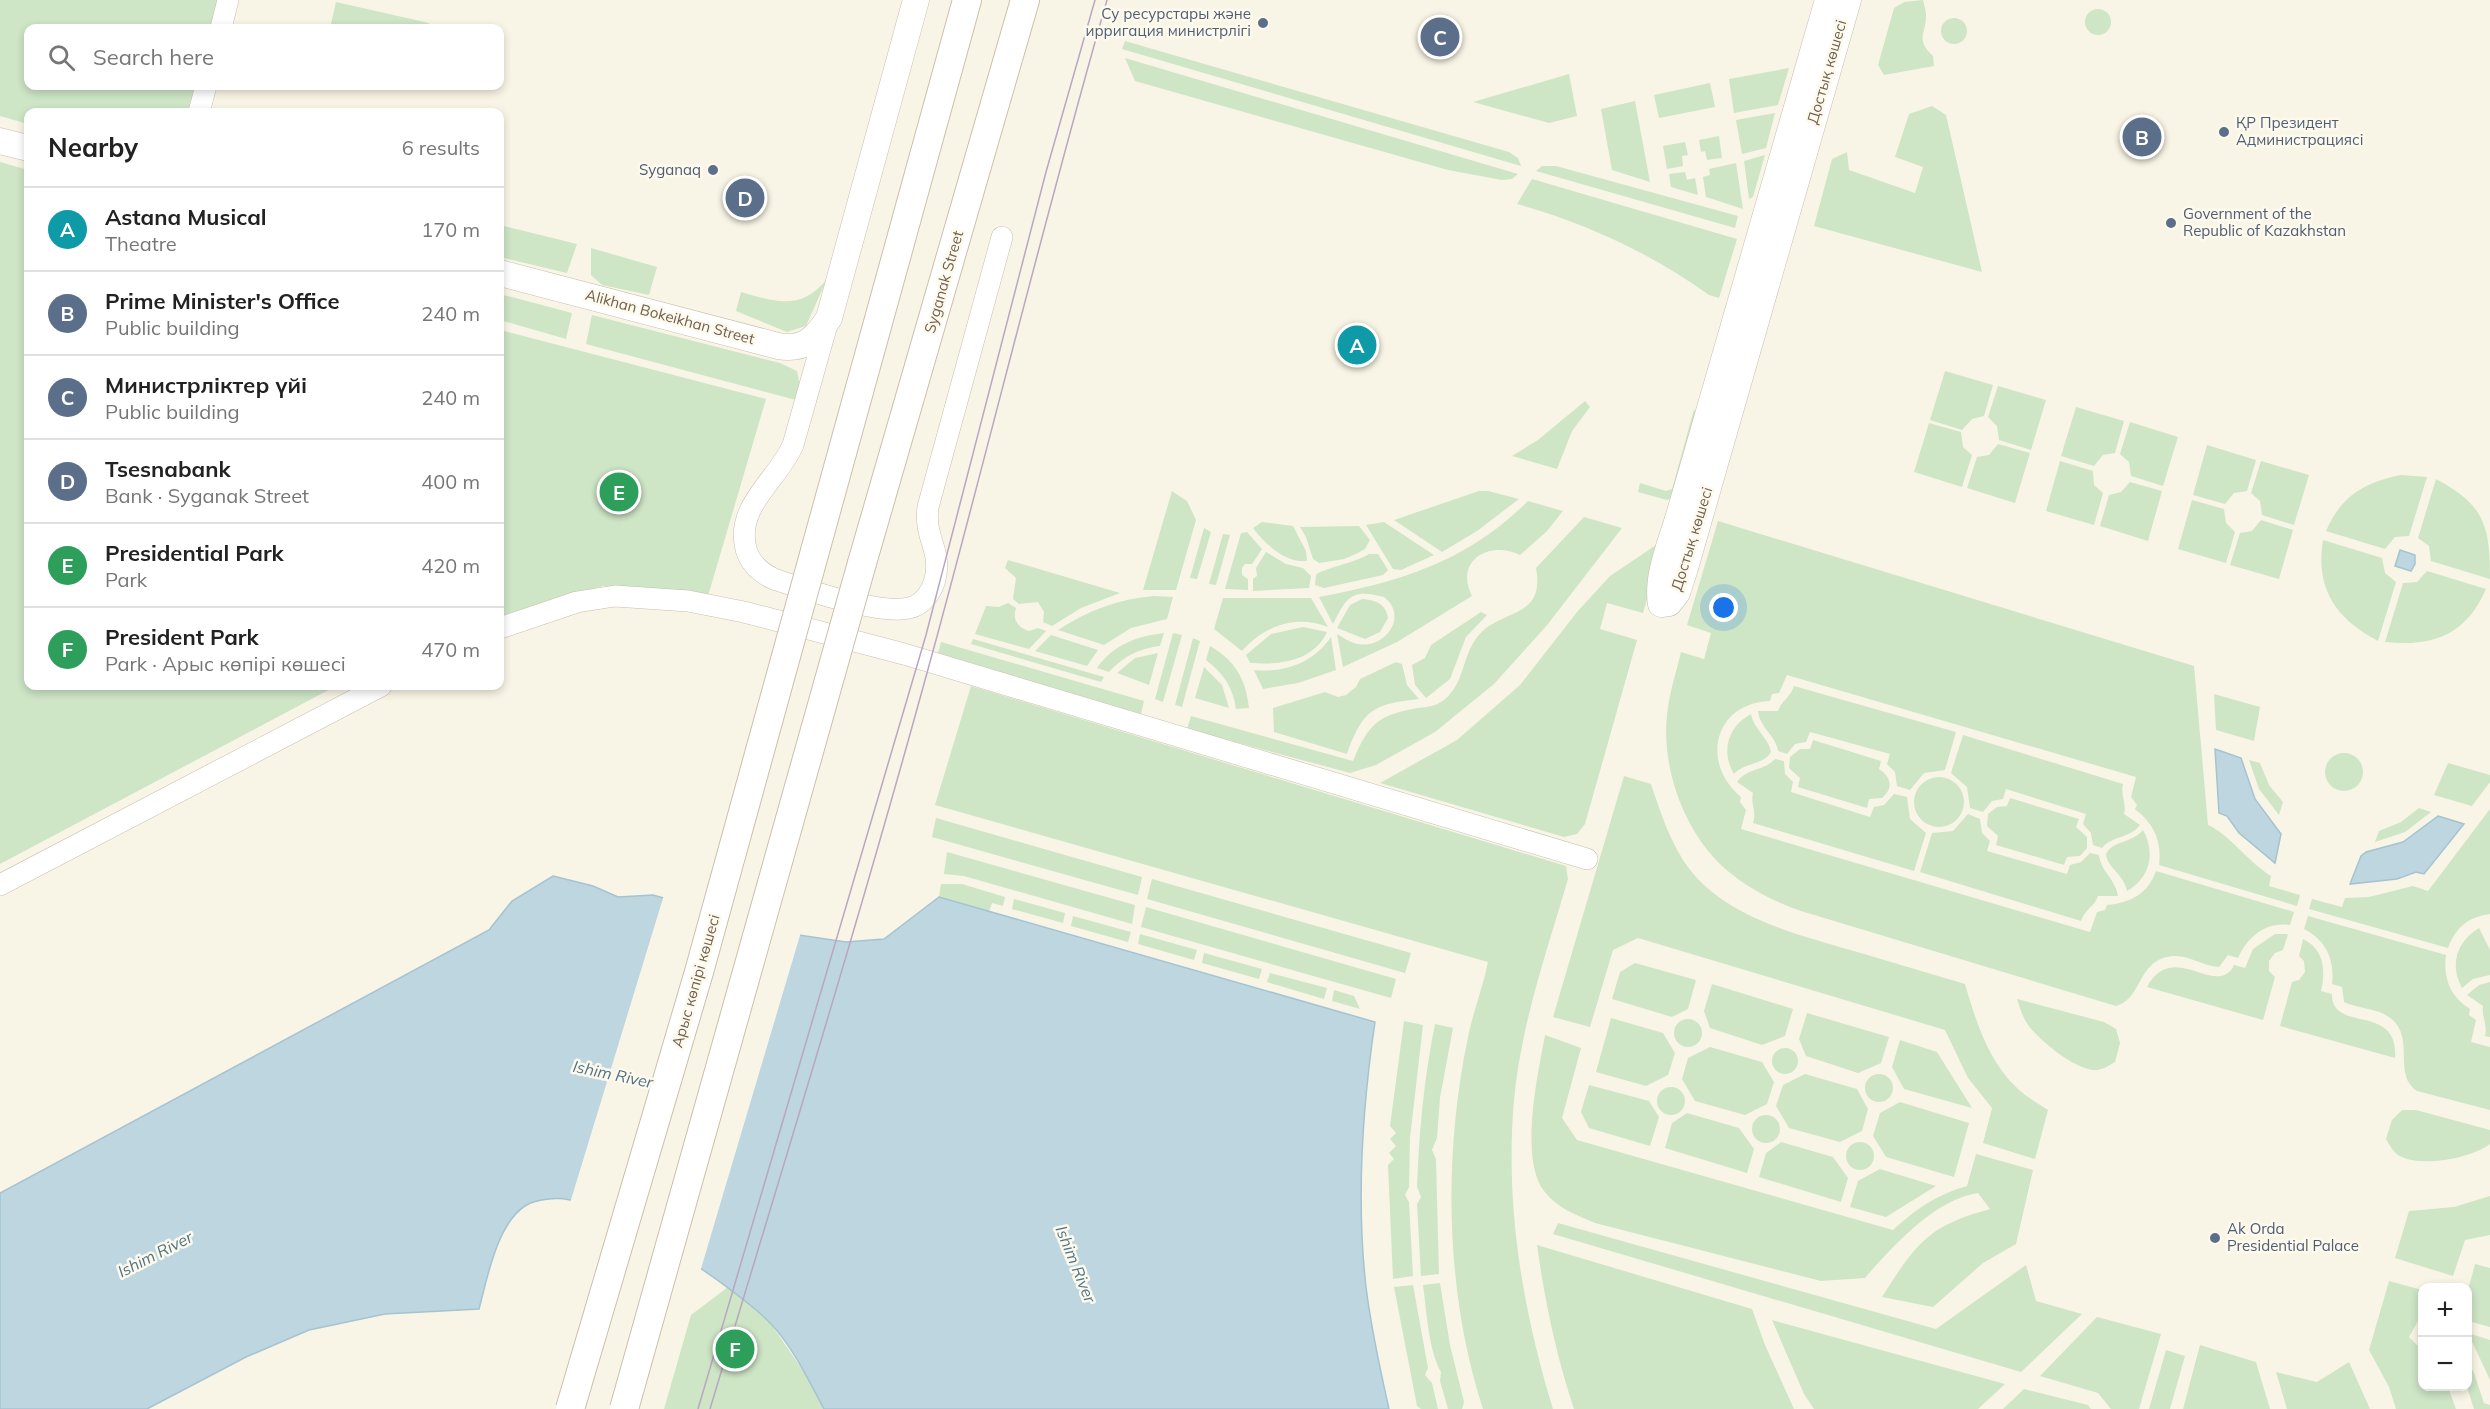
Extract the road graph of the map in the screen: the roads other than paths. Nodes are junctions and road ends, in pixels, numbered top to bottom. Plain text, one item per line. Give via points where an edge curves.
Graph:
1 (228, 0) edge
2 (916, 0) edge
3 (967, 0) edge
4 (1025, 0) edge
5 (1828, 0) edge
6 (1848, 0) edge
7 (222, 24) edge
8 (205, 90) edge
9 (200, 108) edge
10 (0, 141) edge
11 (24, 147) edge
12 (1002, 237) dead end
13 (504, 274) edge
14 (829, 318) junction
15 (504, 627) edge
16 (373, 690) edge
17 (1587, 859) dead end
18 (0, 885) edge
19 (570, 1409) edge
20 (624, 1409) edge

1 - 7 street
2 - 14 street
3 - 19 main road, Арыс көпірі көшесі, bridge via 699,972
4 - 20 main road, Syganak Street, bridge
5 - 6 street, Достық көшесі via 1680,512 1662,580 1661,604 1669,603 1677,593 1685,568
8 - 9 street
10 - 11 street
12 - 14 street via 928,507 927,534 937,560 934,583 929,594 908,609 870,606 774,579 755,566 748,555 744,540 747,513 785,463 793,445
13 - 14 street, Alikhan Bokeikhan Street via 789,348 809,342
15 - 17 street via 577,602 615,596 688,601 744,612 904,654
16 - 18 street

